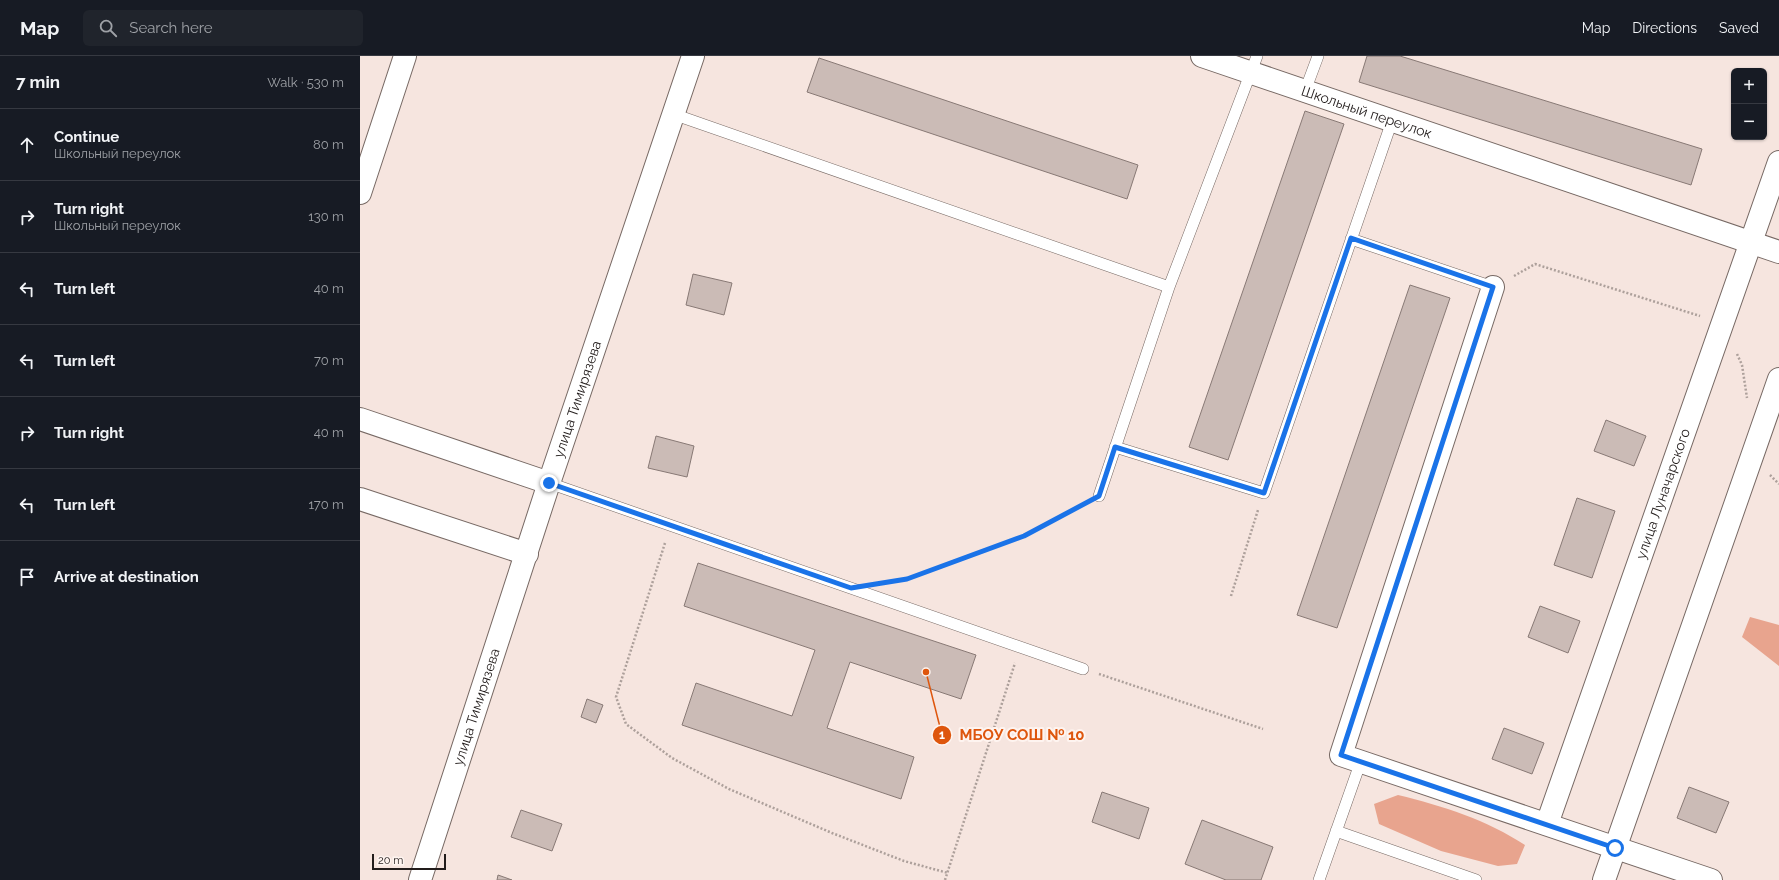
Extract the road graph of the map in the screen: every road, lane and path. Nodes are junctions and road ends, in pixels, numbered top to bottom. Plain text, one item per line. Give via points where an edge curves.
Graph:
1 (404, 56) edge
2 (693, 56) edge
3 (1202, 56) edge
4 (1318, 56) edge
5 (1254, 64) edge
6 (1305, 91) junction
7 (673, 114) junction
8 (1392, 121) junction
9 (1779, 162) edge
10 (360, 193) edge
11 (1351, 238) junction
12 (1751, 242) junction
13 (1779, 252) edge
14 (1535, 264) dead end
15 (1493, 287) joint
16 (1169, 288) junction
17 (1723, 323) junction
18 (1779, 379) edge
19 (360, 419) edge
20 (1115, 447) junction
21 (549, 483) junction
22 (1264, 493) junction
23 (1099, 496) joint
24 (360, 499) edge
25 (671, 526) junction
26 (527, 554) junction
27 (886, 582) dead end
28 (1231, 596) dead end
29 (1020, 647) junction
30 (1084, 669) joint
31 (1263, 729) dead end
32 (1360, 761) junction
33 (1547, 824) junction
34 (1336, 832) junction
35 (1615, 848) junction
36 (948, 873) junction
37 (420, 880) edge
38 (945, 880) edge
39 (1319, 880) edge
40 (1476, 880) edge
41 (1604, 880) edge
42 (1711, 880) edge

1 - 10 street
2 - 7 street, улица Тимирязева
3 - 5 street, Школьный переулок
4 - 6 lane
5 - 6 street, Школьный переулок
5 - 16 lane
6 - 8 street, Школьный переулок
7 - 16 lane
7 - 21 street, улица Тимирязева
8 - 11 lane
8 - 12 street, Школьный переулок
9 - 12 street, улица Луначарского
11 - 15 lane
11 - 22 lane
12 - 13 street, Школьный переулок
12 - 17 street, улица Луначарского
14 - 17 path
15 - 32 street via 1341,755
16 - 20 lane
17 - 33 street, улица Луначарского
18 - 35 street
19 - 21 street
20 - 22 lane
20 - 23 lane
21 - 25 lane
21 - 26 street, улица Тимирязева
22 - 28 path
23 - 27 path via 1024,536 907,579
24 - 26 street
25 - 29 lane
25 - 36 path via 616,697 626,724 672,758 729,789 904,861
26 - 37 street, улица Тимирязева
29 - 30 lane
29 - 36 path
30 - 31 path
32 - 33 street
32 - 34 lane
33 - 35 street
34 - 39 lane
34 - 40 lane
35 - 41 street
35 - 42 street
36 - 38 path

